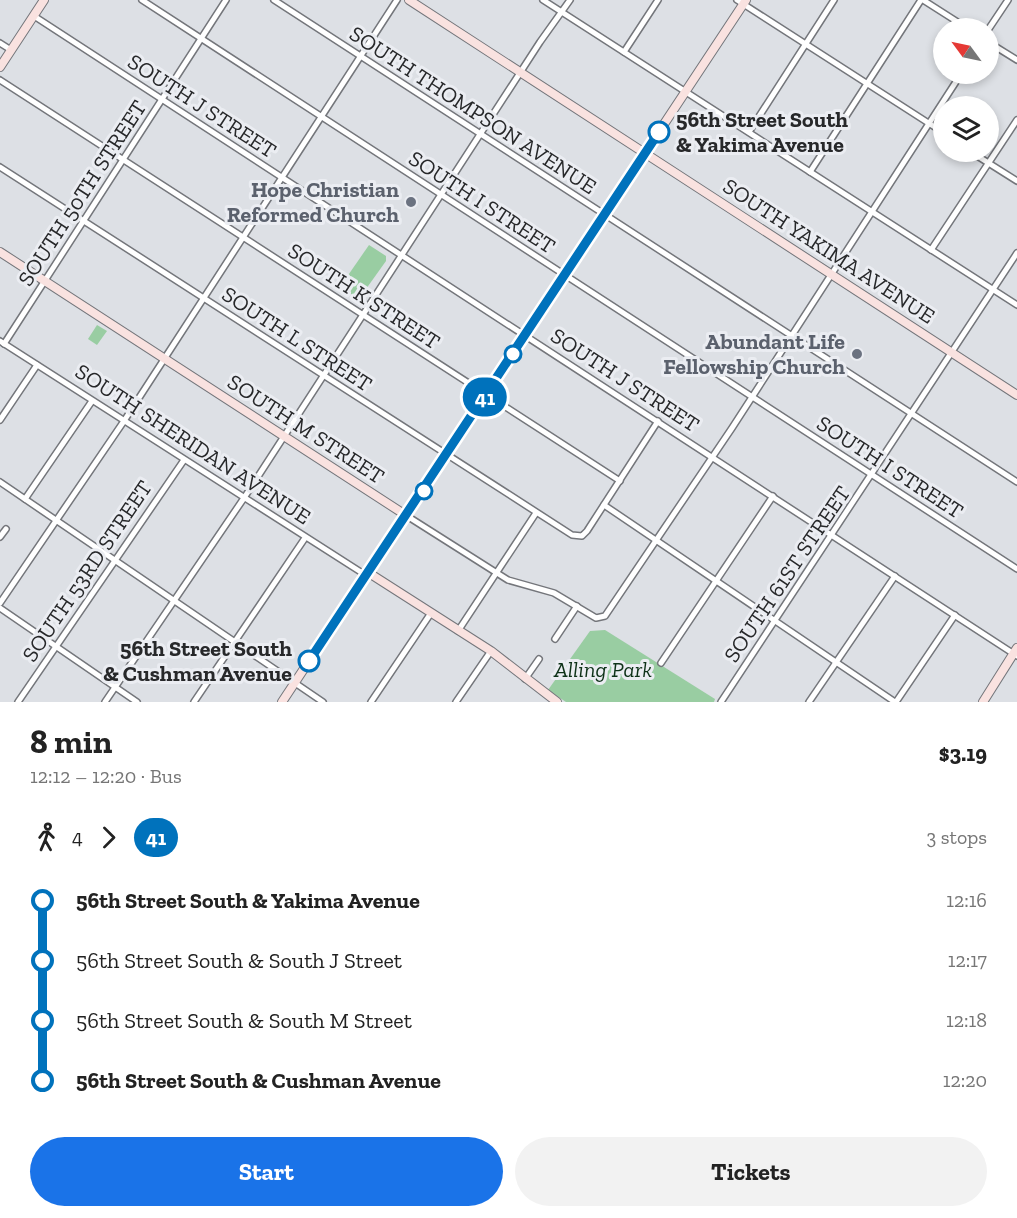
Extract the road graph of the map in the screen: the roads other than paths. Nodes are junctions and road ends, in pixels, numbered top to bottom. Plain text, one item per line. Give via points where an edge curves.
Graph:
1 (44, 0) edge
2 (142, 0) edge
3 (226, 0) edge
4 (274, 0) edge
5 (397, 0) edge
6 (409, 0) edge
7 (543, 0) edge
8 (570, 0) edge
9 (658, 0) edge
10 (834, 0) edge
11 (922, 0) edge
12 (1008, 0) edge
13 (742, 1) edge
14 (562, 12) junction
15 (34, 16) junction
16 (951, 18) edge
17 (996, 18) edge
18 (201, 39) junction
19 (0, 43) edge
20 (805, 44) junction
21 (999, 49) edge
22 (11, 50) junction
23 (624, 52) junction
24 (360, 56) junction
25 (1017, 60) edge
26 (0, 67) edge
27 (521, 73) junction
28 (0, 80) edge
29 (867, 84) junction
30 (953, 84) edge
31 (686, 92) junction
32 (162, 99) junction
33 (321, 117) junction
34 (1017, 120) edge
35 (928, 123) junction
36 (933, 126) edge
37 (749, 132) junction
38 (481, 134) junction
39 (645, 153) junction
40 (123, 160) junction
41 (988, 163) junction
42 (0, 166) edge
43 (810, 172) junction
44 (281, 177) junction
45 (1017, 181) edge
46 (441, 195) junction
47 (872, 212) junction
48 (605, 214) junction
49 (84, 220) junction
50 (243, 238) junction
51 (931, 250) junction
52 (0, 252) edge
53 (1017, 253) edge
54 (401, 255) junction
55 (831, 273) junction
56 (564, 276) junction
57 (45, 281) junction
58 (993, 290) junction
59 (204, 298) junction
60 (1017, 305) edge
61 (363, 315) junction
62 (526, 335) junction
63 (790, 336) junction
64 (2, 342) edge
65 (951, 352) junction
66 (164, 359) junction
67 (37, 365) junction
68 (324, 376) junction
69 (487, 395) junction
70 (1017, 395) edge
71 (751, 397) junction
72 (92, 400) junction
73 (912, 414) junction
74 (0, 420) edge
75 (124, 421) junction
76 (658, 421) junction
77 (285, 436) junction
78 (447, 455) junction
79 (712, 457) junction
80 (184, 460) junction
81 (872, 475) junction
82 (620, 481) junction
83 (0, 482) edge
84 (1017, 482) edge
85 (773, 496) junction
86 (244, 498) junction
87 (25, 499) junction
88 (604, 505) junction
89 (536, 513) junction
90 (407, 516) junction
91 (57, 520) junction
92 (6, 529) dead end
93 (833, 535) junction
94 (0, 537) edge
95 (305, 538) junction
96 (656, 540) junction
97 (115, 561) junction
98 (1017, 569) edge
99 (496, 573) junction
100 (368, 575) junction
101 (895, 576) junction
102 (716, 580) junction
103 (174, 601) junction
104 (0, 603) edge
105 (577, 606) junction
106 (0, 608) edge
107 (431, 614) junction
108 (955, 615) junction
109 (776, 621) junction
110 (458, 631) junction
111 (555, 639) dead end
112 (234, 642) junction
113 (56, 646) junction
114 (490, 651) junction
115 (1016, 653) edge
116 (539, 659) dead end
117 (836, 662) junction
118 (661, 663) dead end
119 (525, 679) junction
120 (295, 683) junction
121 (116, 687) junction
122 (18, 702) edge
123 (105, 702) edge
124 (137, 702) edge
125 (194, 702) edge
126 (282, 702) edge
127 (323, 702) edge
128 (371, 702) edge
129 (456, 702) edge
130 (557, 702) edge
131 (721, 702) edge
132 (809, 702) edge
133 (896, 702) edge
134 (983, 702) edge

1 - 15 main road
2 - 18 street, SOUTH I STREET
3 - 18 street, SOUTH 50TH STREET
4 - 24 street, SOUTH THOMPSON AVENUE
5 - 24 street
6 - 27 main road, SOUTH YAKIMA AVENUE
7 - 14 street
8 - 14 street
9 - 23 street
10 - 20 street
11 - 16 street
11 - 29 street
12 - 17 street
13 - 20 street
13 - 31 main road
14 - 23 street
14 - 27 street
15 - 22 main road
15 - 32 street, SOUTH J STREET
18 - 32 street, SOUTH 50TH STREET
18 - 33 street, SOUTH I STREET
19 - 22 street
20 - 29 street
20 - 37 street
21 - 25 street
22 - 26 main road
23 - 31 street
24 - 33 street
24 - 38 street, SOUTH THOMPSON AVENUE
27 - 38 street
27 - 39 main road, SOUTH YAKIMA AVENUE
28 - 40 street, SOUTH K STREET
29 - 35 street
29 - 43 street
30 - 35 street
31 - 37 street
31 - 39 main road
32 - 40 street, SOUTH 50TH STREET
32 - 44 street, SOUTH J STREET
33 - 44 street
33 - 46 street, SOUTH I STREET
34 - 41 street
35 - 36 street
35 - 47 street
37 - 43 street
38 - 46 street
38 - 48 street, SOUTH THOMPSON AVENUE
39 - 48 main road
39 - 55 main road, SOUTH YAKIMA AVENUE
40 - 49 street, SOUTH 50TH STREET
40 - 50 street, SOUTH K STREET
41 - 45 street
41 - 51 street
42 - 49 street, SOUTH L STREET
43 - 47 street
44 - 50 street
44 - 54 street, SOUTH J STREET
46 - 54 street
46 - 56 street, SOUTH I STREET
47 - 51 street
47 - 55 street
48 - 56 main road
48 - 63 street, SOUTH THOMPSON AVENUE
49 - 57 street, SOUTH 50TH STREET
49 - 59 street, SOUTH L STREET
50 - 59 street
50 - 61 street, SOUTH K STREET
51 - 58 street
52 - 57 main road, SOUTH M STREET
53 - 58 street, SOUTH 61ST STREET
54 - 61 street
54 - 62 street, SOUTH J STREET
55 - 63 street
55 - 65 main road, SOUTH YAKIMA AVENUE
56 - 62 main road
56 - 71 street, SOUTH I STREET
57 - 64 street, SOUTH 50TH STREET
57 - 66 main road, SOUTH M STREET
58 - 60 street
58 - 65 street, SOUTH 61ST STREET
59 - 66 street
59 - 68 street, SOUTH L STREET
61 - 68 street
61 - 69 street, SOUTH K STREET
62 - 69 main road
62 - 76 street, SOUTH J STREET
63 - 71 street
63 - 73 street, SOUTH THOMPSON AVENUE
64 - 67 street, SOUTH SHERIDAN AVENUE
65 - 70 main road, SOUTH YAKIMA AVENUE
65 - 73 street, SOUTH 61ST STREET
66 - 75 street
66 - 77 main road, SOUTH M STREET
67 - 72 street, SOUTH SHERIDAN AVENUE
67 - 74 street
68 - 77 street
68 - 78 street, SOUTH L STREET
69 - 78 main road
69 - 82 street, SOUTH K STREET
71 - 79 street
71 - 81 street, SOUTH I STREET
72 - 75 street, SOUTH SHERIDAN AVENUE
72 - 87 street
73 - 81 street, SOUTH 61ST STREET
73 - 84 street, SOUTH THOMPSON AVENUE
75 - 80 street, SOUTH SHERIDAN AVENUE
75 - 91 street
76 - 79 street, SOUTH J STREET
76 - 82 street
77 - 86 street
77 - 90 main road, SOUTH M STREET
78 - 89 street, SOUTH L STREET
78 - 90 main road
79 - 85 street, SOUTH J STREET
79 - 96 street
80 - 86 street, SOUTH SHERIDAN AVENUE
80 - 97 street, SOUTH 53RD STREET
81 - 93 street, SOUTH 61ST STREET
81 - 98 street, SOUTH I STREET
82 - 88 street
83 - 87 street
85 - 93 street, SOUTH J STREET
85 - 102 street
86 - 95 street, SOUTH SHERIDAN AVENUE
86 - 103 street
87 - 91 street
88 - 89 street, SOUTH L STREET via 587,531 577,536
88 - 96 street
89 - 99 street
90 - 99 street, SOUTH M STREET
90 - 100 main road
91 - 97 street
91 - 104 street
92 - 94 street
93 - 101 street, SOUTH J STREET
93 - 109 street, SOUTH 61ST STREET
95 - 100 street, SOUTH SHERIDAN AVENUE
95 - 112 street
96 - 102 street
96 - 105 street, SOUTH M STREET via 600,619
97 - 103 street
97 - 113 street, SOUTH 53RD STREET
99 - 105 street, SOUTH M STREET via 516,584 554,593
99 - 110 street
100 - 107 main road, SOUTH SHERIDAN AVENUE
100 - 120 main road
101 - 108 street, SOUTH J STREET
101 - 117 street
102 - 109 street
102 - 118 street
103 - 112 street
103 - 121 street
105 - 111 street
106 - 113 street
107 - 110 main road, SOUTH SHERIDAN AVENUE
107 - 128 street
108 - 115 street, SOUTH J STREET
108 - 133 street
109 - 117 street
109 - 131 street, SOUTH 61ST STREET
110 - 114 main road, SOUTH SHERIDAN AVENUE
112 - 120 street
112 - 125 street
113 - 121 street
113 - 122 street, SOUTH 53RD STREET
114 - 119 main road, SOUTH SHERIDAN AVENUE
114 - 129 street
115 - 134 main road
116 - 119 street
117 - 132 street
117 - 133 street
119 - 130 main road, SOUTH SHERIDAN AVENUE
120 - 126 main road
120 - 127 street
121 - 123 street
121 - 124 street

